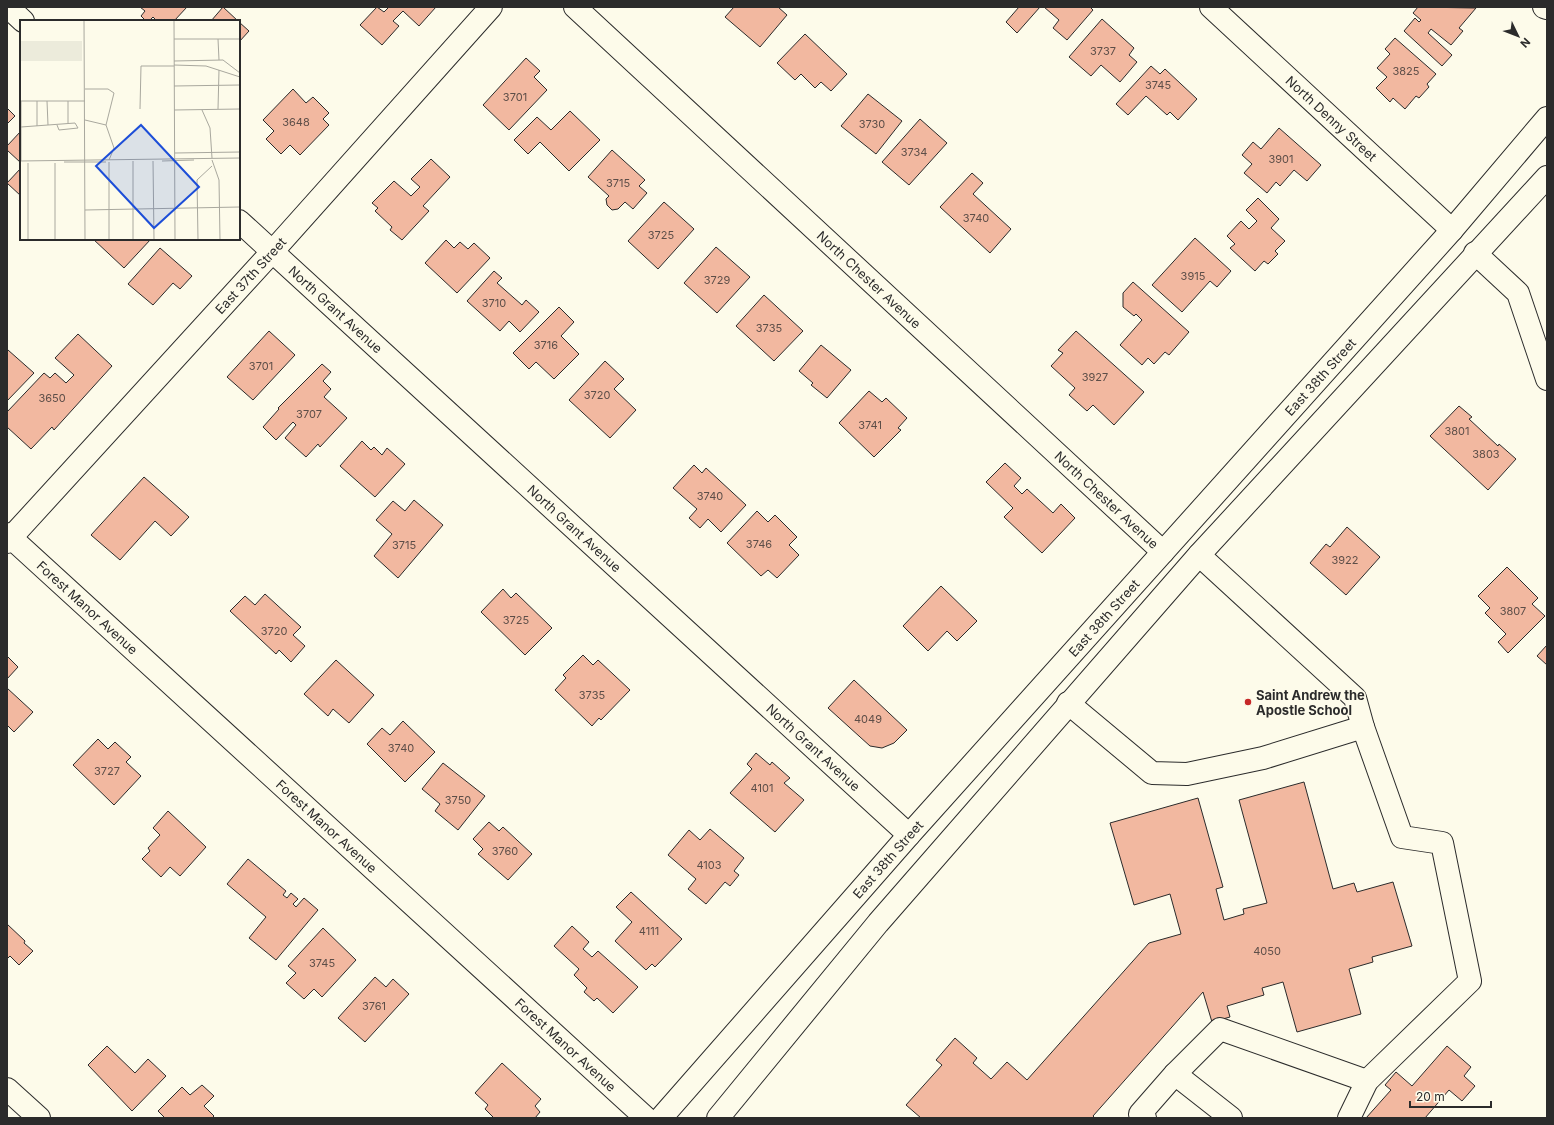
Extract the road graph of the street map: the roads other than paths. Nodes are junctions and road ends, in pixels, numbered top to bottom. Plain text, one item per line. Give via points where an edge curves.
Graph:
1 (8, 7) edge
2 (490, 7) edge
3 (575, 7) edge
4 (1211, 7) edge
5 (1544, 7) edge
6 (1547, 8) edge
7 (22, 20) edge
8 (1547, 118) edge
9 (1547, 177) edge
10 (240, 222) edge
11 (1452, 230) junction
12 (272, 252) junction
13 (1475, 253) junction
14 (1547, 379) edge
15 (8, 538) edge
16 (1163, 552) junction
17 (1198, 554) junction
18 (1068, 703) junction
19 (1363, 728) junction
20 (909, 836) junction
21 (1174, 1074) junction
22 (1367, 1082) junction
23 (7, 1089) edge
24 (39, 1118) edge
25 (646, 1118) edge
26 (660, 1118) edge
27 (718, 1118) edge
28 (1145, 1118) edge
29 (1231, 1118) edge
30 (1349, 1118) edge

1 - 7 street
2 - 12 street, East 37th Street
3 - 16 street, North Chester Avenue
4 - 11 street, North Denny Street
5 - 6 street
8 - 11 street, East 38th Street
9 - 13 street
10 - 12 street, North Grant Avenue
11 - 16 street, East 38th Street
12 - 15 street, East 37th Street
12 - 20 street, North Grant Avenue
13 - 14 street via 1518,293
13 - 17 street
15 - 25 street, Forest Manor Avenue
16 - 20 street, East 38th Street
17 - 18 street
17 - 19 street via 1355,698
18 - 19 street via 1152,773 1187,774 1240,763
18 - 27 street via 878,923
19 - 22 street via 1402,837 1442,843 1470,981
20 - 26 street, East 38th Street
21 - 22 street via 1220,1029
21 - 28 street via 1140,1114
21 - 29 street
22 - 30 street
23 - 24 street

